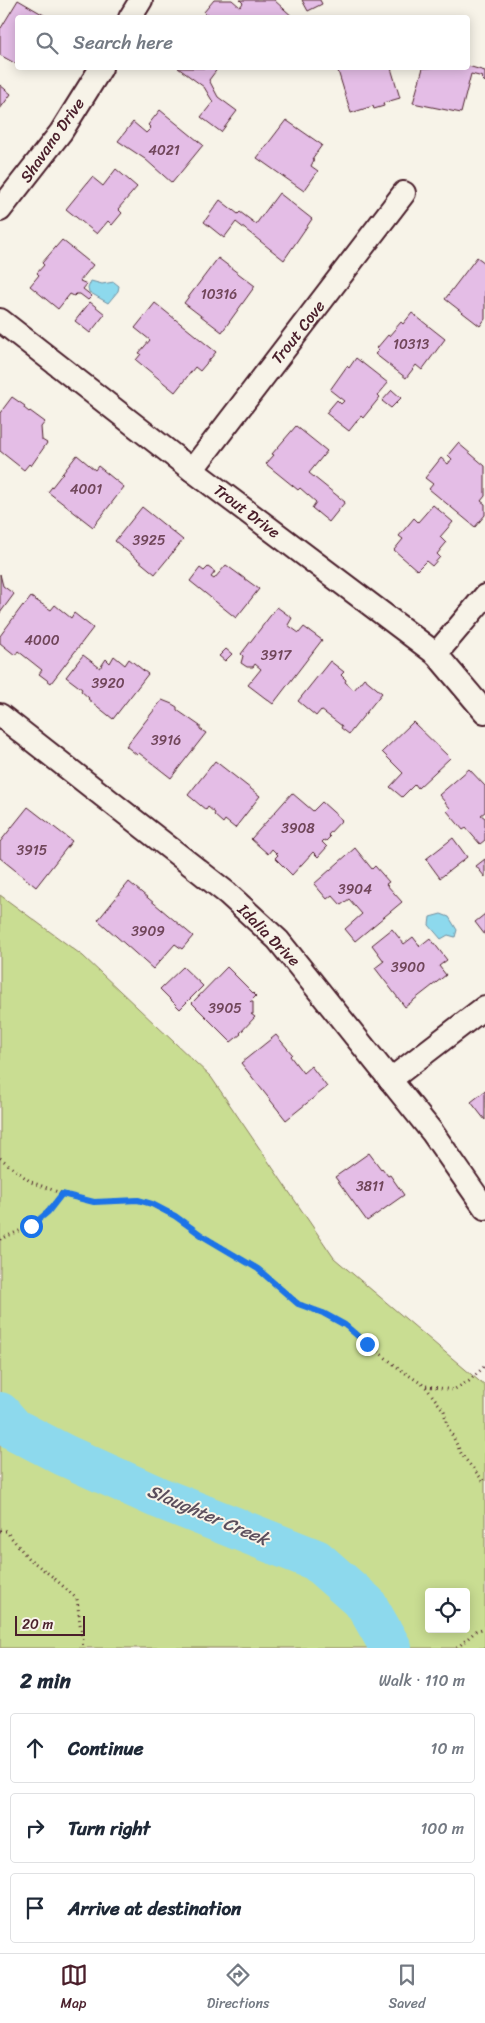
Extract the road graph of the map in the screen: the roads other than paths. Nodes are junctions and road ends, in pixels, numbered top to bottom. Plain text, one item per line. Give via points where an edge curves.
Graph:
1 (141, 0) edge
2 (132, 15) edge
3 (100, 70) edge
4 (404, 194) dead end
5 (0, 210) edge
6 (0, 320) edge
7 (192, 470) junction
8 (485, 596) edge
9 (436, 654) junction
10 (485, 712) edge
11 (0, 714) edge
12 (485, 1008) edge
13 (390, 1080) junction
14 (485, 1208) edge

1 - 2 street
3 - 5 street, Shavano Drive via 61,132
4 - 7 street, Trout Cove
6 - 7 street, Trout Drive
7 - 9 street, Trout Drive
8 - 9 street
9 - 10 street, Trout Drive
11 - 13 street, Idalia Drive via 228,894 266,928 302,968
12 - 13 street
13 - 14 street, Idalia Drive via 432,1132

